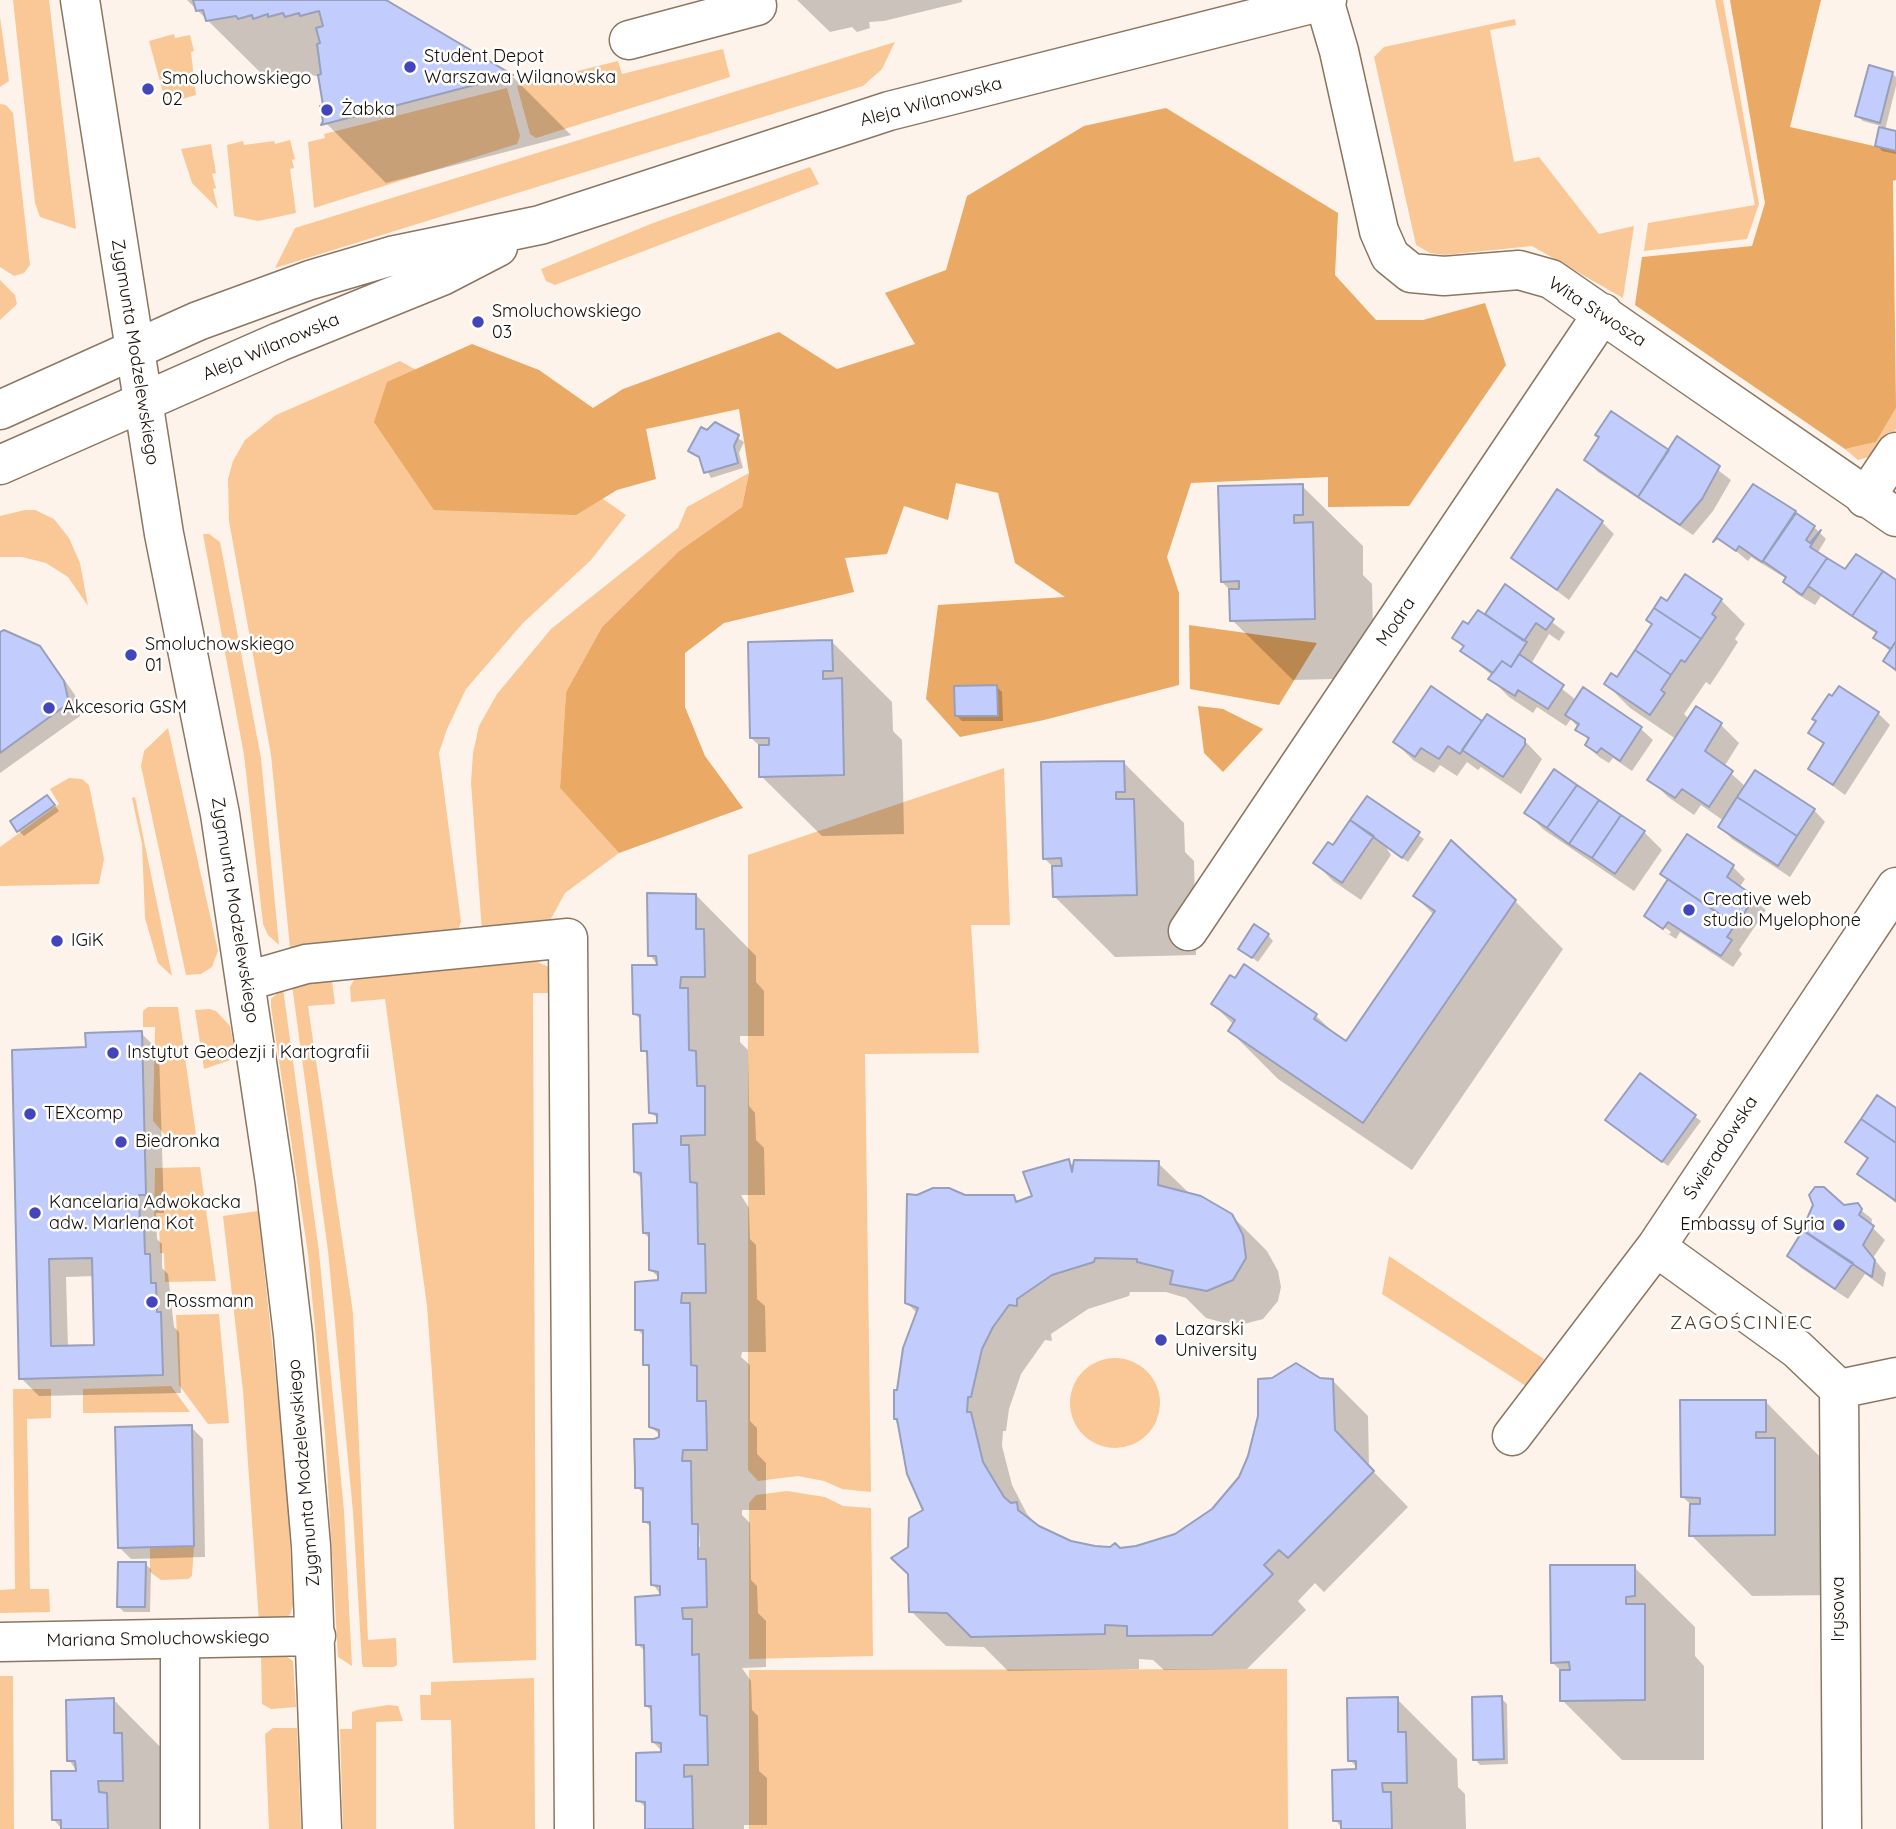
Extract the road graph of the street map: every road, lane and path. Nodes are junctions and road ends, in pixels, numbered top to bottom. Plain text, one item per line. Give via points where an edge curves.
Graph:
1 (80, 0) edge
2 (756, 0) edge
3 (1325, 0) edge
4 (629, 40) dead end
5 (540, 225) junction
6 (1603, 313) junction
7 (134, 349) junction
8 (142, 402) junction
9 (0, 410) edge
10 (1896, 452) edge
11 (0, 466) edge
12 (1880, 508) edge
13 (1896, 887) edge
14 (1188, 931) dead end
15 (247, 981) junction
16 (1656, 1247) junction
17 (1896, 1377) edge
18 (1839, 1389) junction
19 (1512, 1436) dead end
20 (316, 1636) junction
21 (180, 1639) junction
22 (0, 1642) edge
23 (180, 1829) edge
24 (322, 1829) edge
25 (574, 1829) edge
26 (1842, 1829) edge

1 - 7 street, Zygmunta Modzelewskiego
2 - 4 street via 757,6
3 - 5 street, Aleja Wilanowska via 889,111
3 - 6 street, Wita Stwosza via 1380,231 1390,256 1412,274 1519,270 1551,279
5 - 7 street, Aleja Wilanowska via 395,255 310,280
5 - 8 street, Aleja Wilanowska via 442,276
6 - 12 street, Wita Stwosza
6 - 14 street, Modra
7 - 8 street, Zygmunta Modzelewskiego
7 - 9 street, Aleja Wilanowska
8 - 11 street, Aleja Wilanowska
8 - 15 street, Zygmunta Modzelewskiego via 212,766
10 - 12 street
13 - 16 street, Świeradowska
15 - 20 street, Zygmunta Modzelewskiego via 293,1335
15 - 25 street via 306,964 568,937
16 - 18 street via 1797,1349
16 - 19 street, Świeradowska
17 - 18 street
18 - 26 street, Irysowa
20 - 21 street, Mariana Smoluchowskiego
20 - 24 street, Zygmunta Modzelewskiego
21 - 22 street, Mariana Smoluchowskiego
21 - 23 street

